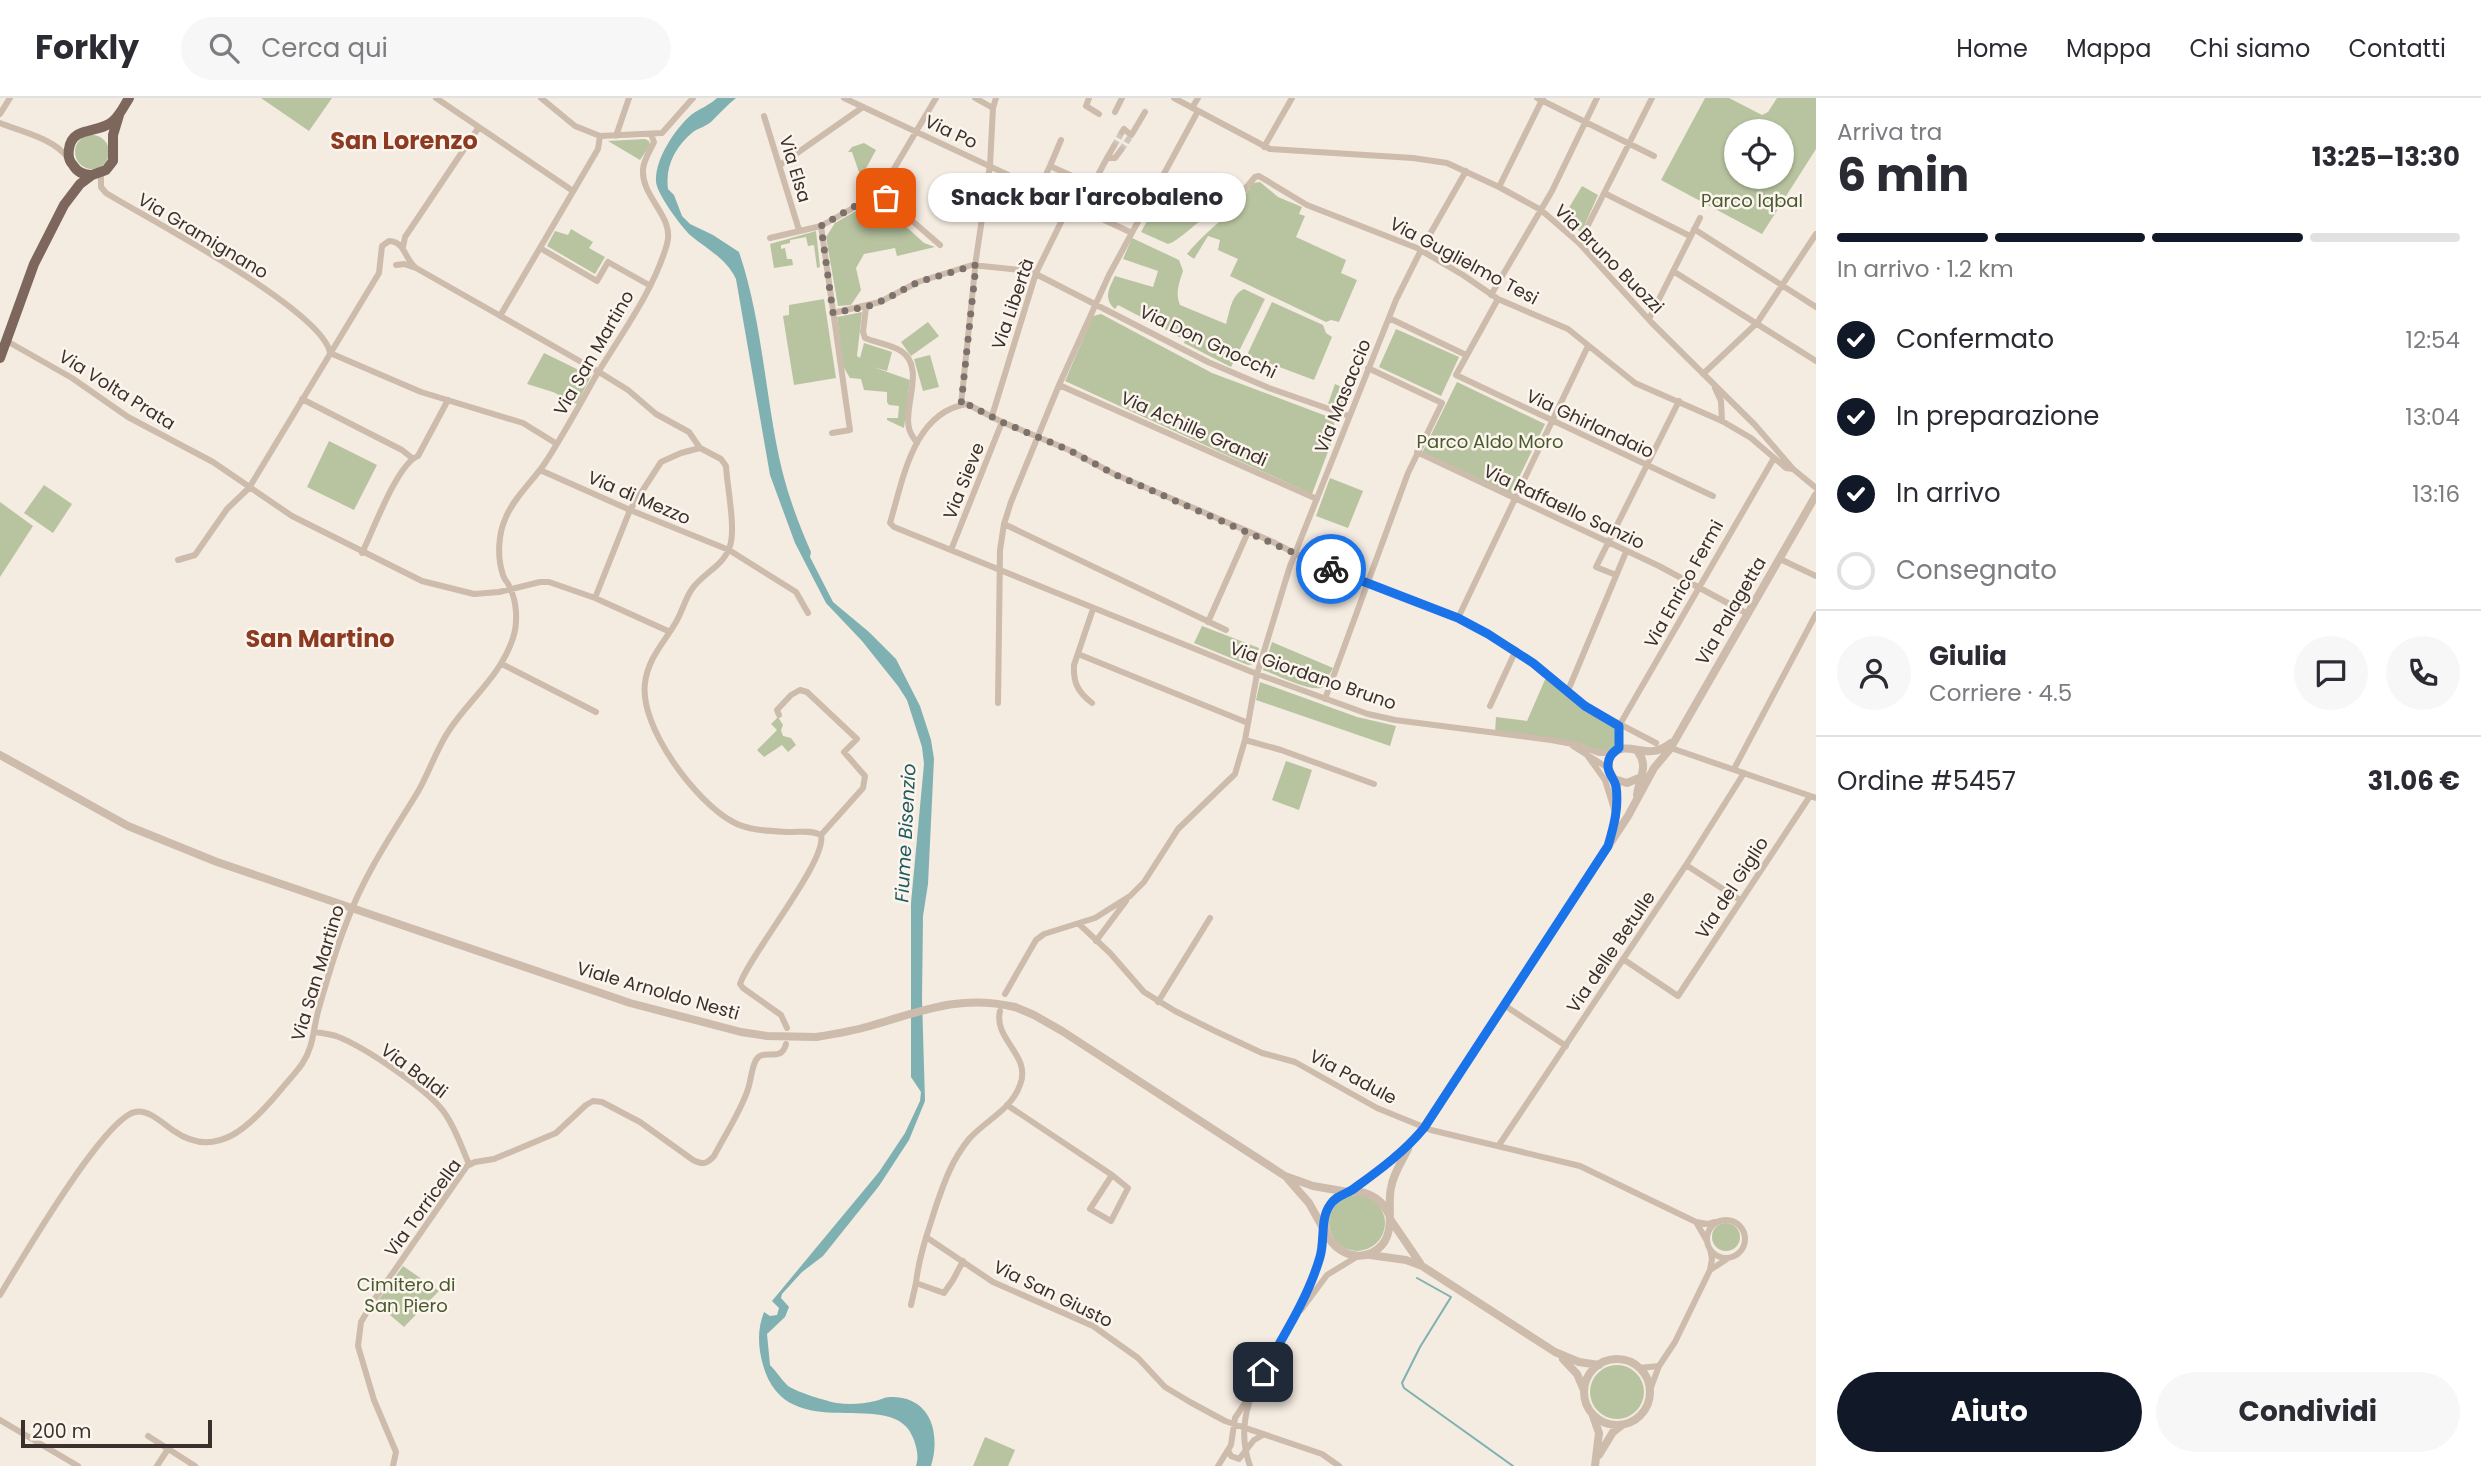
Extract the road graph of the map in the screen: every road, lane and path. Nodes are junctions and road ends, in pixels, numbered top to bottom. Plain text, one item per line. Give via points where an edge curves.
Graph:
1 (10, 98) edge
2 (129, 98) edge
3 (436, 98) edge
4 (541, 98) edge
5 (629, 98) edge
6 (693, 98) edge
7 (844, 98) edge
8 (936, 98) edge
9 (975, 98) edge
10 (996, 98) edge
11 (1088, 98) edge
12 (1122, 98) edge
13 (1174, 98) edge
14 (1198, 98) edge
15 (1292, 98) edge
16 (1597, 98) edge
17 (1652, 98) edge
18 (1541, 99) edge
19 (863, 107) junction
20 (993, 108) junction
21 (1115, 112) dead end
22 (1145, 112) dead end
23 (1195, 112) junction
24 (0, 114) edge
25 (1099, 114) dead end
26 (119, 115) junction
27 (764, 116) dead end
28 (1586, 122) junction
29 (0, 123) edge
30 (479, 127) junction
31 (94, 130) junction
32 (916, 131) junction
33 (1122, 132) tunnel mouth
34 (651, 134) junction
35 (600, 136) junction
36 (616, 136) junction
37 (1061, 140) dead end
38 (47, 141) junction
39 (72, 141) junction
40 (113, 144) junction
41 (1629, 144) junction
42 (1264, 147) junction
43 (1117, 148) tunnel mouth
44 (1654, 156) dead end
45 (72, 163) junction
46 (780, 165) junction
47 (990, 165) junction
48 (1050, 166) junction
49 (1466, 171) junction
50 (96, 174) junction
51 (1160, 178) junction
52 (1092, 185) junction
53 (1499, 187) junction
54 (1039, 189) junction
55 (573, 191) junction
56 (879, 192) junction
57 (1604, 193) junction
58 (66, 201) junction
59 (1070, 204) junction
60 (1080, 209) junction
61 (1541, 210) junction
62 (1700, 218) dead end
63 (821, 226) junction
64 (799, 230) junction
65 (1130, 232) junction
66 (1692, 232) junction
67 (1816, 234) edge
68 (405, 237) junction
69 (770, 238) dead end
70 (396, 241) junction
71 (1579, 243) junction
72 (940, 245) dead end
73 (540, 248) junction
74 (403, 250) junction
75 (1420, 250) junction
76 (380, 257) junction
77 (394, 265) junction
78 (976, 265) junction
79 (415, 268) junction
80 (1673, 271) junction
81 (379, 273) junction
82 (1036, 273) junction
83 (649, 285) junction
84 (1782, 285) junction
85 (1495, 297) junction
86 (1096, 303) junction
87 (866, 307) junction
88 (1816, 307) edge
89 (833, 313) junction
90 (500, 316) junction
91 (1389, 318) junction
92 (1649, 319) junction
93 (1757, 323) junction
94 (5, 340) junction
95 (1588, 346) junction
96 (330, 354) junction
97 (1466, 355) junction
98 (0, 358) edge
99 (1816, 361) edge
100 (1368, 368) junction
101 (599, 372) junction
102 (1703, 374) junction
103 (1712, 383) junction
104 (1059, 385) junction
105 (302, 398) junction
106 (448, 400) junction
107 (1679, 401) junction
108 (961, 405) junction
109 (1736, 406) junction
110 (1721, 411) junction
111 (992, 416) junction
112 (1349, 416) junction
113 (1746, 416) junction
114 (1002, 422) junction
115 (1552, 422) junction
116 (1722, 422) junction
117 (1739, 431) junction
118 (831, 433) dead end
119 (1037, 436) junction
120 (917, 443) junction
121 (557, 444) junction
122 (700, 448) junction
123 (1417, 453) junction
124 (412, 458) junction
125 (1774, 458) junction
126 (1648, 467) junction
127 (1793, 469) junction
128 (540, 470) junction
129 (249, 488) junction
130 (1816, 488) edge
131 (1816, 495) edge
132 (1713, 496) dead end
133 (1317, 499) junction
134 (1514, 499) junction
135 (630, 510) junction
136 (1004, 524) junction
137 (1248, 532) junction
138 (1608, 543) junction
139 (1276, 544) junction
140 (729, 550) junction
141 (951, 550) junction
142 (1626, 552) junction
143 (362, 553) junction
144 (1295, 554) junction
145 (1780, 559) junction
146 (177, 560) dead end
147 (1290, 566) junction
148 (1000, 570) junction
149 (1616, 575) junction
150 (1816, 576) edge
151 (505, 579) junction
152 (1368, 584) junction
153 (1699, 587) junction
154 (511, 589) junction
155 (500, 592) junction
156 (595, 598) junction
157 (1093, 609) junction
158 (807, 613) dead end
159 (1748, 614) junction
160 (1816, 614) edge
161 (1458, 618) junction
162 (1208, 622) junction
163 (1226, 630) dead end
164 (668, 631) junction
165 (1516, 650) junction
166 (1078, 654) junction
167 (502, 664) junction
168 (1257, 674) junction
169 (1567, 693) junction
170 (1325, 699) junction
171 (998, 703) dead end
172 (1092, 703) dead end
173 (1490, 706) dead end
174 (596, 712) dead end
175 (779, 715) dead end
176 (1248, 723) junction
177 (1619, 726) junction
178 (1245, 740) junction
179 (1657, 743) dead end
180 (1573, 746) junction
181 (1671, 747) junction
182 (1616, 751) junction
183 (1638, 752) junction
184 (0, 753) edge
185 (1587, 755) junction
186 (1608, 768) junction
187 (1644, 769) junction
188 (1734, 769) junction
189 (1744, 773) junction
190 (1639, 778) junction
191 (1614, 779) junction
192 (1374, 784) dead end
193 (1813, 797) edge
194 (1637, 801) junction
195 (1616, 816) junction
196 (821, 835) junction
197 (1608, 846) junction
198 (1686, 865) junction
199 (1130, 896) junction
200 (1740, 900) junction
201 (352, 908) junction
202 (1210, 918) dead end
203 (1079, 924) junction
204 (1096, 940) junction
205 (1623, 959) junction
206 (1005, 995) dead end
207 (1158, 1002) junction
208 (1504, 1005) junction
209 (1000, 1011) dead end
210 (788, 1028) dead end
211 (315, 1032) junction
212 (786, 1044) dead end
213 (1566, 1046) junction
214 (1007, 1105) junction
215 (1424, 1128) junction
216 (1412, 1143) junction
217 (1499, 1145) junction
218 (469, 1164) junction
219 (1112, 1175) junction
220 (1285, 1176) junction
221 (1349, 1192) junction
222 (1389, 1217) junction
223 (1696, 1222) junction
224 (1717, 1222) junction
225 (1325, 1230) junction
226 (926, 1237) junction
227 (1708, 1244) junction
228 (1367, 1254) junction
229 (1358, 1256) junction
230 (1728, 1258) junction
231 (963, 1261) junction
232 (1422, 1266) junction
233 (1710, 1270) junction
234 (916, 1283) junction
235 (0, 1295) edge
236 (911, 1305) dead end
237 (1295, 1316) junction
238 (1555, 1352) junction
239 (1599, 1364) junction
240 (1659, 1366) junction
241 (1639, 1368) junction
242 (1650, 1390) junction
243 (1584, 1394) junction
244 (1251, 1396) junction
245 (1591, 1413) junction
246 (0, 1420) edge
247 (1233, 1423) junction
248 (1622, 1425) junction
249 (1243, 1426) junction
250 (1263, 1435) junction
251 (148, 1436) dead end
252 (168, 1449) junction
253 (1228, 1450) junction
254 (1245, 1451) junction
255 (1239, 1459) junction
256 (1595, 1464) edge
257 (1233, 1465) edge
258 (78, 1466) edge
259 (157, 1466) edge
260 (195, 1466) edge
261 (393, 1466) edge
262 (1219, 1466) edge
263 (1250, 1466) edge
264 (1339, 1466) edge

1 - 24 street
2 - 26 main road
3 - 30 street
4 - 35 street via 575,126
5 - 36 street
6 - 34 street via 663,132
7 - 19 street, Via Po
8 - 32 street
9 - 20 street
10 - 20 street
11 - 25 street via 1086,106
12 - 21 street
13 - 23 street, Via Bruno Buozzi
14 - 23 street
15 - 42 street
16 - 28 street
17 - 41 street
18 - 28 street
18 - 53 street
19 - 32 street, Via Po
19 - 46 street
20 - 47 street
22 - 33 street via 1131,135
23 - 42 street, Via Bruno Buozzi
23 - 51 street
26 - 31 main road
26 - 40 main road
27 - 46 street, Via Elsa
28 - 41 street
28 - 61 street
29 - 38 street
30 - 55 street
30 - 68 street
31 - 39 main road via 83,131
31 - 40 main road
32 - 47 street, Via Po
32 - 56 street
34 - 36 street
34 - 83 street, Via San Martino via 654,142 644,164 645,185 669,236
35 - 36 street
35 - 55 street via 599,148
37 - 48 street
38 - 39 street
38 - 45 street
39 - 45 main road
40 - 50 main road via 113,161
41 - 44 street
41 - 57 street
42 - 49 street, Via Bruno Buozzi via 1420,159
43 - 52 street
45 - 50 main road via 84,174
45 - 58 main road
46 - 64 street, Via Elsa
47 - 54 street, Via Po
47 - 78 street
48 - 52 street
48 - 54 street
49 - 53 street, Via Bruno Buozzi
49 - 75 street, Via Masaccio
50 - 58 main road
50 - 96 street, Via Gramignano via 106,193 261,286 316,329
51 - 65 street
51 - 75 street, Via Guglielmo Tesi via 1223,210 1259,176 1307,205
52 - 60 street
53 - 61 street, Via Bruno Buozzi
54 - 59 street, Via Po
55 - 73 street
56 - 63 street
56 - 72 street
57 - 66 street
57 - 71 street
58 - 94 main road via 43,242
59 - 60 street, Via Po
59 - 82 street, Via Libertà
60 - 65 street, Via Po
61 - 71 street, Via Bruno Buozzi
61 - 85 street
62 - 66 street
63 - 64 street
63 - 89 street
64 - 69 street
65 - 86 street
66 - 80 street
66 - 84 street
67 - 84 street
68 - 70 street
68 - 74 street
70 - 74 street
70 - 76 street via 384,243
71 - 92 street, Via Bruno Buozzi
73 - 83 street via 597,281 608,262
73 - 90 street
74 - 77 street via 401,261
74 - 79 street
75 - 85 street, Via Guglielmo Tesi
75 - 91 street, Via Masaccio
76 - 77 street
76 - 81 street
77 - 79 street
77 - 81 street
78 - 82 street, Via Don Gnocchi
78 - 87 street via 918,282
78 - 108 street
79 - 90 street
80 - 92 street
80 - 93 street
81 - 96 street
82 - 86 street, Via Don Gnocchi
82 - 111 street, Via Libertà
83 - 101 street, Via San Martino
84 - 88 street
84 - 93 street
85 - 95 street, Via Guglielmo Tesi via 1568,329
85 - 97 street
86 - 104 street
86 - 112 street, Via Don Gnocchi via 1208,362
87 - 89 street
87 - 120 street via 865,338 900,350 907,358 914,383 908,426
89 - 118 street via 850,430
90 - 101 street
91 - 97 street
91 - 100 street, Via Masaccio
92 - 102 street, Via Bruno Buozzi
93 - 99 street
93 - 102 street
94 - 98 main road
94 - 129 street, Via Volta Prata via 128,417 213,462
95 - 107 street, Via Guglielmo Tesi via 1635,383
95 - 115 street
96 - 105 street
96 - 106 street
97 - 115 street, Via Ghirlandaio via 1456,375
100 - 112 street, Via Masaccio
100 - 123 street via 1442,403
101 - 121 street, Via San Martino
101 - 122 street via 689,432
102 - 103 street, Via Bruno Buozzi
103 - 109 street, Via Bruno Buozzi
103 - 110 street, Via Bruno Buozzi
104 - 119 street
104 - 133 street, Via Achille Grandi
105 - 124 street
105 - 129 street
106 - 121 street via 523,423
106 - 124 street via 418,456
107 - 116 street, Via Guglielmo Tesi
107 - 126 street
108 - 111 street
108 - 120 street via 936,416
109 - 110 street via 1727,405
109 - 113 street, Via Bruno Buozzi
110 - 116 street, Via Bruno Buozzi
111 - 114 street
112 - 133 street, Via Masaccio
113 - 117 street via 1747,426
113 - 127 street, Via Bruno Buozzi
114 - 119 street
114 - 141 street, Via Sieve
115 - 126 street, Via Ghirlandaio
115 - 134 street
116 - 117 street, Via Bruno Buozzi
117 - 125 street, Via Bruno Buozzi
119 - 136 street
119 - 137 street
120 - 141 street, Via Giordano Bruno via 890,523
121 - 128 street, Via San Martino
122 - 135 street via 661,462
122 - 140 street via 721,458 726,466 732,533
123 - 134 street, Via Raffaello Sanzio
123 - 152 street
124 - 143 street
125 - 127 street, Via Bruno Buozzi
125 - 153 street, Via Enrico Fermi
126 - 132 street, Via Ghirlandaio
126 - 138 street
127 - 130 street, Via Bruno Buozzi
128 - 135 street, Via di Mezzo
128 - 151 street, Via San Martino via 515,500 503,524 500,550
129 - 143 street, Via Volta Prata
129 - 146 street via 227,509 195,555
131 - 145 street, Via Palagetta
133 - 144 street, Via Masaccio
134 - 138 street, Via Raffaello Sanzio
134 - 161 street
135 - 140 street, Via di Mezzo
135 - 156 street
136 - 148 street
136 - 162 street
137 - 139 street
137 - 162 street
138 - 142 street, Via Raffaello Sanzio
138 - 149 street via 1596,567
139 - 144 street
139 - 147 street
140 - 158 street, Via di Mezzo via 796,592
140 - 164 street via 690,592
141 - 148 street, Via Giordano Bruno
142 - 149 street
142 - 153 street, Via Raffaello Sanzio
143 - 155 street, Via Volta Prata via 434,586 474,594
144 - 147 street
144 - 152 street
145 - 150 street
145 - 159 street, Via Palagetta
147 - 168 street
148 - 157 street, Via Giordano Bruno
148 - 171 street
149 - 169 street
151 - 154 street, Via San Martino
151 - 155 street, Via San Martino
152 - 161 street
152 - 170 street
153 - 159 street, Via Raffaello Sanzio
153 - 177 street, Via Enrico Fermi
154 - 155 street, Via Volta Prata
154 - 156 street via 549,582
154 - 167 street, Via San Martino via 515,629
156 - 164 street
157 - 166 street
157 - 168 street, Via Giordano Bruno
159 - 181 street, Via Palagetta
160 - 188 street
161 - 165 street
162 - 163 street
164 - 196 street via 649,665 644,691 652,720 679,772 737,824
165 - 169 street
165 - 173 street
166 - 172 street via 1074,682
166 - 176 street
167 - 174 street
167 - 201 street, Via San Martino via 448,732
168 - 170 street, Via Giordano Bruno
168 - 176 street
169 - 177 street
170 - 180 street, Via Giordano Bruno via 1395,720
175 - 196 street via 791,695 807,692 857,738 844,752 865,776 863,788
176 - 178 street
177 - 179 street
177 - 182 street
178 - 192 street
178 - 199 street via 1235,774 1178,829
180 - 182 street, Via Giordano Bruno via 1603,754
180 - 185 street, Via Giordano Bruno
181 - 183 street
181 - 187 street, Via Palagetta
181 - 188 street
181 - 194 street, Via Palagetta
182 - 183 street via 1626,747
182 - 186 street
183 - 187 street
184 - 201 street, Viale Arnoldo Nesti via 150,836
185 - 186 street, Via Giordano Bruno
185 - 195 street, Via Giordano Bruno via 1605,780
186 - 191 street, Via Palagetta
187 - 190 street, Via Palagetta
188 - 189 street
189 - 193 street
189 - 198 street, Via delle Betulle
190 - 191 street via 1627,783
190 - 194 street, Via Palagetta
191 - 195 street, Via Palagetta
193 - 200 street, Via del Giglio
194 - 197 street, Via Palagetta
195 - 197 street, Via Palagetta
196 - 210 street via 822,844 803,881 740,984 781,1015
197 - 208 street, Via Palagetta
198 - 200 street
198 - 205 street, Via delle Betulle
199 - 203 street
199 - 204 street
200 - 205 street, Via del Giglio via 1678,996
201 - 211 street, Via San Martino via 320,1003
201 - 220 street, Viale Arnoldo Nesti, bridge via 617,998 754,1035 817,1037 954,1002 1015,1007 1062,1031
202 - 207 street
203 - 204 street, Via Padule
203 - 206 street via 1036,940
204 - 207 street, Via Padule
205 - 213 street, Via delle Betulle
207 - 215 street, Via Padule via 1262,1053 1301,1065 1377,1108
208 - 213 street
208 - 215 street, Via Palagetta
209 - 214 street via 999,1028 1018,1055 1022,1076
211 - 218 street, Via Baldi via 336,1036 364,1051 438,1105
211 - 235 street, Via San Martino via 303,1062 269,1104 251,1122 220,1141 190,1141 146,1113 128,1115 66,1189
212 - 218 street, Via Torricella via 779,1054 756,1059 745,1097 708,1163 693,1160 640,1122 593,1101 556,1133 494,1159
213 - 217 street, Via delle Betulle
214 - 219 street
214 - 226 street via 978,1129 950,1166
215 - 216 street, Via Palagetta
215 - 217 street, Via Padule
216 - 221 street, Via Palagetta
216 - 222 street, Via Palagetta via 1392,1184
217 - 223 street, Via Padule via 1580,1166
218 - 261 street, Via Torricella via 361,1322 358,1346 396,1452
219 - 219 street via 1128,1188 1111,1221 1090,1209
220 - 221 street, Viale Arnoldo Nesti
220 - 225 street, Viale Arnoldo Nesti
221 - 222 street via 1374,1196
221 - 225 street, Via Palagetta via 1331,1204
222 - 228 street, Via Palagetta via 1385,1240
222 - 232 street
223 - 224 street
223 - 227 street
224 - 227 street via 1709,1230
224 - 230 street via 1733,1221 1745,1233 1742,1249
225 - 229 street via 1337,1248
225 - 237 street, Via Palagetta via 1320,1258
226 - 231 street, Via San Giusto
226 - 234 street
227 - 230 street via 1717,1255
227 - 233 street
228 - 229 street, Via Palagetta
228 - 232 street
229 - 237 street, Via Palagetta via 1327,1275
230 - 233 street
231 - 234 street via 944,1293
231 - 247 street, Via San Giusto via 993,1282 1093,1326 1138,1358 1168,1389
232 - 238 street
233 - 240 street
234 - 236 street
237 - 244 street, Via Palagetta
238 - 239 street
238 - 243 street via 1577,1374
239 - 241 street via 1619,1359
239 - 243 street via 1587,1378
240 - 241 street
240 - 242 street
241 - 242 street
242 - 248 street via 1643,1413
243 - 245 street
244 - 247 street, Via Palagetta
244 - 249 street, Via Palagetta
245 - 248 street via 1606,1423
245 - 256 street via 1599,1433
246 - 258 street
247 - 249 street, Via San Giusto
247 - 253 street
248 - 256 street
249 - 250 street, Via San Giusto
249 - 254 street
250 - 254 street
250 - 264 street, Via San Giusto via 1322,1454
251 - 252 street
252 - 259 street
252 - 260 street
253 - 255 street
253 - 262 street
254 - 255 street
254 - 263 street
255 - 257 street

